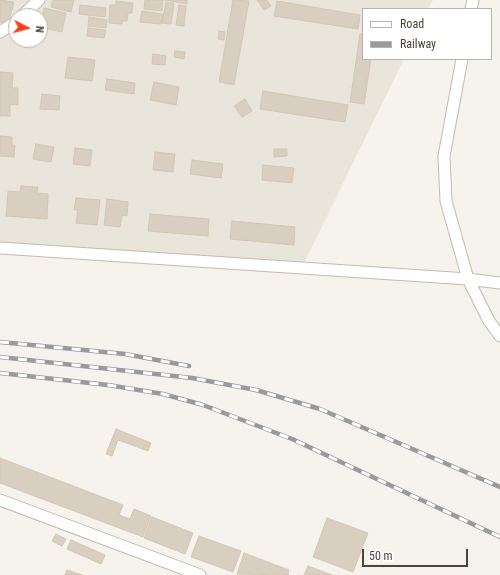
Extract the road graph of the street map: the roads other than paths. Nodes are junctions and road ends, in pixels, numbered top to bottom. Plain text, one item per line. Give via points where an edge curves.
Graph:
1 (39, 0) edge
2 (30, 8) edge
3 (462, 60) edge
4 (0, 248) edge
5 (468, 279) junction
6 (500, 283) edge
7 (500, 336) edge
8 (0, 500) edge
9 (200, 575) edge

1 - 2 street
3 - 5 street via 444,156 446,201
4 - 5 street
5 - 6 street
5 - 7 street via 489,321
8 - 9 street

